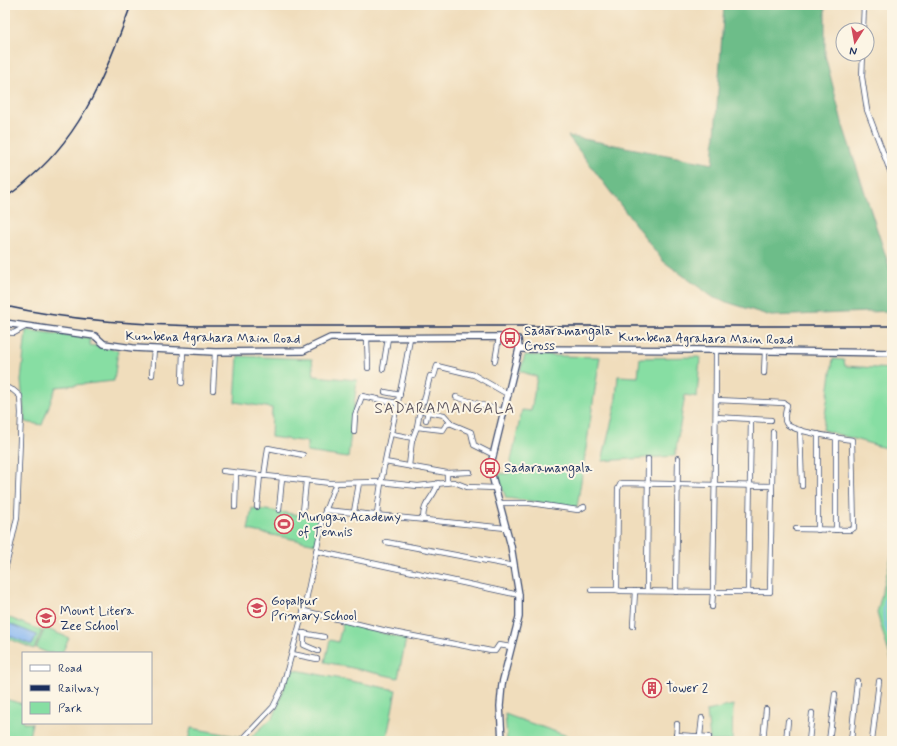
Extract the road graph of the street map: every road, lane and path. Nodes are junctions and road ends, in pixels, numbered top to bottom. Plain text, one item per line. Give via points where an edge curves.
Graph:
1 (864, 5) edge
2 (863, 22) edge
3 (863, 62) edge
4 (892, 176) edge
5 (5, 323) edge
6 (25, 326) junction
7 (5, 332) edge
8 (410, 337) junction
9 (499, 337) junction
10 (367, 338) junction
11 (388, 338) junction
12 (154, 349) junction
13 (519, 349) junction
14 (183, 350) junction
15 (716, 350) junction
16 (765, 351) junction
17 (215, 352) junction
18 (892, 353) edge
19 (495, 361) dead end
20 (368, 368) dead end
21 (383, 369) dead end
22 (764, 373) dead end
23 (152, 375) dead end
24 (182, 383) dead end
25 (5, 387) edge
26 (213, 390) dead end
27 (385, 392) dead end
28 (400, 395) junction
29 (509, 395) junction
30 (456, 397) dead end
31 (716, 400) junction
32 (397, 404) junction
33 (428, 405) dead end
34 (419, 410) junction
35 (427, 411) junction
36 (505, 412) junction
37 (716, 418) junction
38 (751, 419) junction
39 (426, 420) dead end
40 (771, 420) dead end
41 (450, 423) junction
42 (417, 427) junction
43 (800, 430) junction
44 (354, 432) dead end
45 (773, 432) dead end
46 (392, 434) junction
47 (818, 434) junction
48 (836, 437) junction
49 (413, 438) junction
50 (303, 455) dead end
51 (494, 455) junction
52 (678, 458) dead end
53 (648, 459) dead end
54 (385, 462) junction
55 (409, 466) junction
56 (223, 471) dead end
57 (470, 472) dead end
58 (236, 473) junction
59 (447, 473) junction
60 (262, 476) junction
61 (282, 478) junction
62 (306, 481) junction
63 (380, 482) junction
64 (447, 482) junction
65 (336, 483) junction
66 (359, 483) junction
67 (438, 483) junction
68 (648, 483) junction
69 (679, 484) junction
70 (715, 484) junction
71 (750, 485) junction
72 (772, 486) junction
73 (802, 486) dead end
74 (497, 488) junction
75 (500, 503) junction
76 (235, 507) dead end
77 (584, 507) dead end
78 (257, 508) dead end
79 (279, 510) dead end
80 (325, 510) junction
81 (303, 512) dead end
82 (354, 512) junction
83 (377, 516) junction
84 (423, 519) junction
85 (506, 528) junction
86 (796, 530) dead end
87 (818, 530) junction
88 (836, 530) junction
89 (386, 542) dead end
90 (316, 551) junction
91 (514, 566) junction
92 (5, 570) edge
93 (591, 590) dead end
94 (617, 590) junction
95 (635, 591) junction
96 (647, 591) junction
97 (676, 592) junction
98 (713, 592) junction
99 (748, 592) junction
100 (519, 595) junction
101 (712, 607) dead end
102 (304, 611) junction
103 (634, 626) dead end
104 (298, 632) junction
105 (304, 633) junction
106 (324, 638) dead end
107 (511, 647) junction
108 (318, 651) dead end
109 (292, 654) junction
110 (316, 659) dead end
111 (857, 680) dead end
112 (879, 681) dead end
113 (835, 694) dead end
114 (766, 709) dead end
115 (812, 713) dead end
116 (702, 718) dead end
117 (788, 721) dead end
118 (677, 724) dead end
119 (676, 735) junction
120 (700, 736) junction
121 (709, 737) dead end
122 (241, 741) edge
123 (502, 741) edge
124 (676, 741) edge
125 (763, 741) edge
126 (786, 741) edge
127 (809, 741) edge
128 (829, 741) edge
129 (851, 741) edge
130 (872, 741) edge

1 - 2 street
3 - 4 street via 862,77 867,110
5 - 6 street, Kumbena Agrahara Main Road
6 - 7 street via 14,333
6 - 12 street, Kumbena Agrahara Main Road via 95,336 104,344
8 - 9 street, Kumbena Agrahara Main Road
8 - 11 street, Kumbena Agrahara Main Road
8 - 28 street
9 - 13 street, Kumbena Agrahara Main Road via 518,339
9 - 19 street
10 - 11 street, Kumbena Agrahara Main Road
10 - 17 street, Kumbena Agrahara Main Road via 330,338 303,351
10 - 20 street
11 - 21 street
12 - 14 street, Kumbena Agrahara Main Road
12 - 23 street
13 - 15 street, Kumbena Agrahara Main Road
13 - 29 street
14 - 17 street, Kumbena Agrahara Main Road
14 - 24 street
15 - 16 street, Kumbena Agrahara Main Road
15 - 31 street
16 - 18 street, Kumbena Agrahara Main Road
16 - 22 street
17 - 26 street
25 - 92 street via 20,396 21,413 17,518
27 - 28 street
28 - 32 street
29 - 34 street via 474,376 437,366 434,376 430,376
29 - 36 street
30 - 36 street
31 - 37 street
31 - 43 street via 784,403 787,405 787,426
32 - 34 street
32 - 44 street via 362,396 355,415
32 - 46 street
33 - 35 street
34 - 35 street
34 - 42 street
35 - 39 street
35 - 41 street via 444,415
36 - 51 street
37 - 38 street
37 - 70 street
38 - 40 street
38 - 71 street
41 - 42 street via 443,430
41 - 51 street via 471,432 474,445
42 - 49 street
43 - 47 street
43 - 73 street
45 - 72 street
46 - 49 street
46 - 54 street
47 - 48 street
47 - 87 street
48 - 88 street
48 - 88 street via 852,440 854,528
49 - 55 street
50 - 60 street via 268,448
51 - 74 street via 490,468
52 - 69 street
53 - 68 street
54 - 55 street
54 - 63 street
55 - 59 street
56 - 58 street
57 - 59 street
58 - 60 street
58 - 76 street
59 - 64 street
60 - 61 street
60 - 78 street
61 - 62 street
61 - 79 street
62 - 65 street
62 - 81 street
63 - 66 street
63 - 67 street via 418,486
63 - 83 street
64 - 67 street
64 - 74 street via 467,487
65 - 66 street
65 - 80 street
66 - 82 street
67 - 84 street via 435,494 425,504
68 - 69 street
68 - 94 street via 619,484
68 - 96 street
69 - 70 street
69 - 97 street
70 - 71 street
70 - 98 street
71 - 72 street
71 - 99 street
72 - 99 street via 770,592
74 - 75 street
75 - 77 street via 526,503 578,510
75 - 85 street
80 - 82 street
80 - 90 street
82 - 83 street
83 - 84 street
84 - 85 street
85 - 91 street
86 - 87 street
87 - 88 street
89 - 91 street
90 - 100 street
90 - 102 street
91 - 100 street
93 - 94 street
94 - 95 street
95 - 96 street
95 - 103 street
96 - 97 street
97 - 98 street
98 - 99 street
98 - 101 street
100 - 107 street via 519,617
102 - 104 street
102 - 107 street via 387,631 491,651 495,651 499,645
104 - 105 street
104 - 109 street
105 - 106 street
105 - 108 street via 304,645
107 - 123 street via 502,684
109 - 110 street
109 - 122 street via 282,689 273,707
111 - 129 street
112 - 130 street
113 - 128 street
114 - 125 street
115 - 127 street
116 - 120 street
117 - 126 street
118 - 119 street
119 - 120 street
119 - 124 street
120 - 121 street

